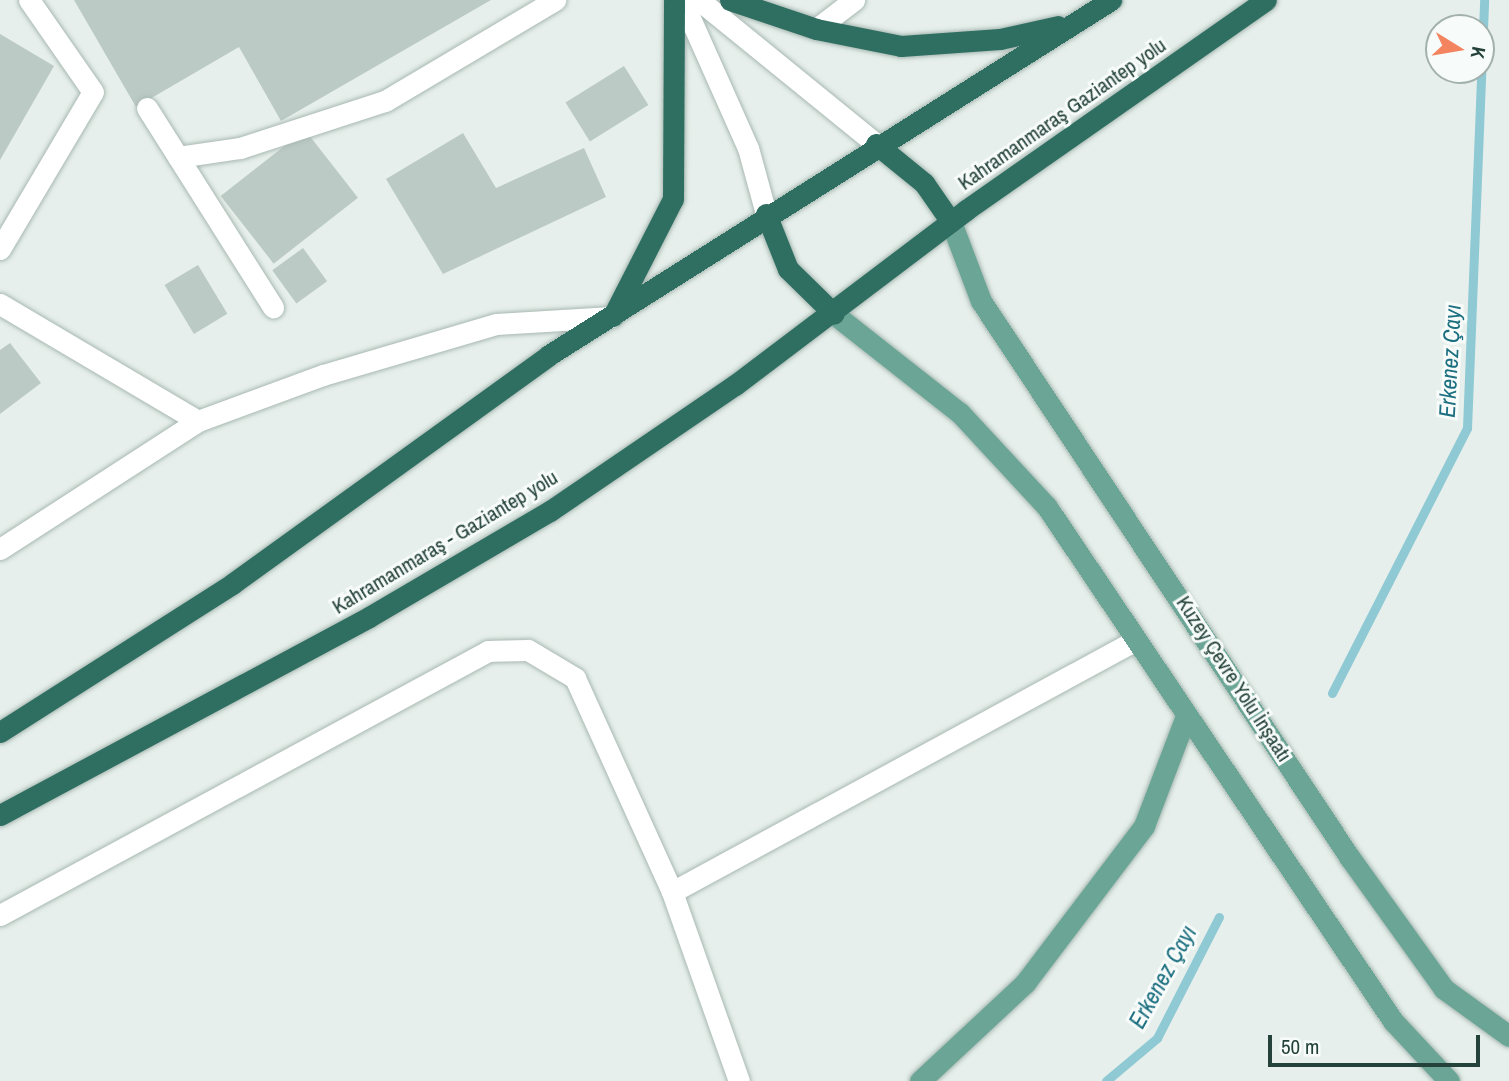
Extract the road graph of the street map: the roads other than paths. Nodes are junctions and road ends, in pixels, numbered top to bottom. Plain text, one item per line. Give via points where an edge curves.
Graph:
1 (29, 0) edge
2 (555, 0) edge
3 (674, 0) edge
4 (682, 0) edge
5 (699, 0) edge
6 (730, 0) edge
7 (854, 0) edge
8 (1111, 0) edge
9 (1266, 0) edge
10 (1073, 23) junction
11 (816, 29) junction
12 (148, 108) dead end
13 (876, 144) junction
14 (178, 157) junction
15 (766, 215) junction
16 (951, 222) junction
17 (0, 248) edge
18 (888, 270) joint
19 (0, 304) edge
20 (273, 307) dead end
21 (834, 314) junction
22 (612, 317) junction
23 (198, 421) junction
24 (0, 549) edge
25 (1136, 640) junction
26 (1186, 716) junction
27 (0, 732) edge
28 (0, 815) edge
29 (672, 892) junction
30 (0, 915) edge
31 (1509, 1036) edge
32 (739, 1081) edge
33 (920, 1081) edge
34 (1449, 1081) edge

1 - 17 street via 93,92
2 - 14 street via 385,101 240,148
3 - 22 highway via 673,199
4 - 15 street via 748,148
5 - 13 street
6 - 11 highway
7 - 11 street
8 - 10 highway
9 - 16 highway, Kahramanmaraş Gaziantep yolu
10 - 11 highway via 1000,39 901,46
10 - 13 highway
12 - 14 street
13 - 15 highway
13 - 16 highway via 925,183
14 - 20 street
15 - 21 highway via 788,269
15 - 22 highway
16 - 18 highway, Kahramanmaraş Gaziantep yolu
16 - 31 main road, Kuzey Çevre Yolu İnşaatı via 981,301 1358,869 1444,989
18 - 21 highway, Kahramanmaraş - Gaziantep yolu
19 - 23 street
21 - 25 main road via 968,422 1047,508
21 - 28 highway, Kahramanmaraş - Gaziantep yolu via 550,511 369,617
22 - 23 street via 496,324 323,375
22 - 27 highway via 549,355 232,584
23 - 24 street
25 - 26 main road
25 - 29 street
26 - 33 main road via 1144,826 1025,983
26 - 34 main road via 1393,1021
29 - 30 street via 575,678 547,657 509,648 488,651
29 - 32 street

